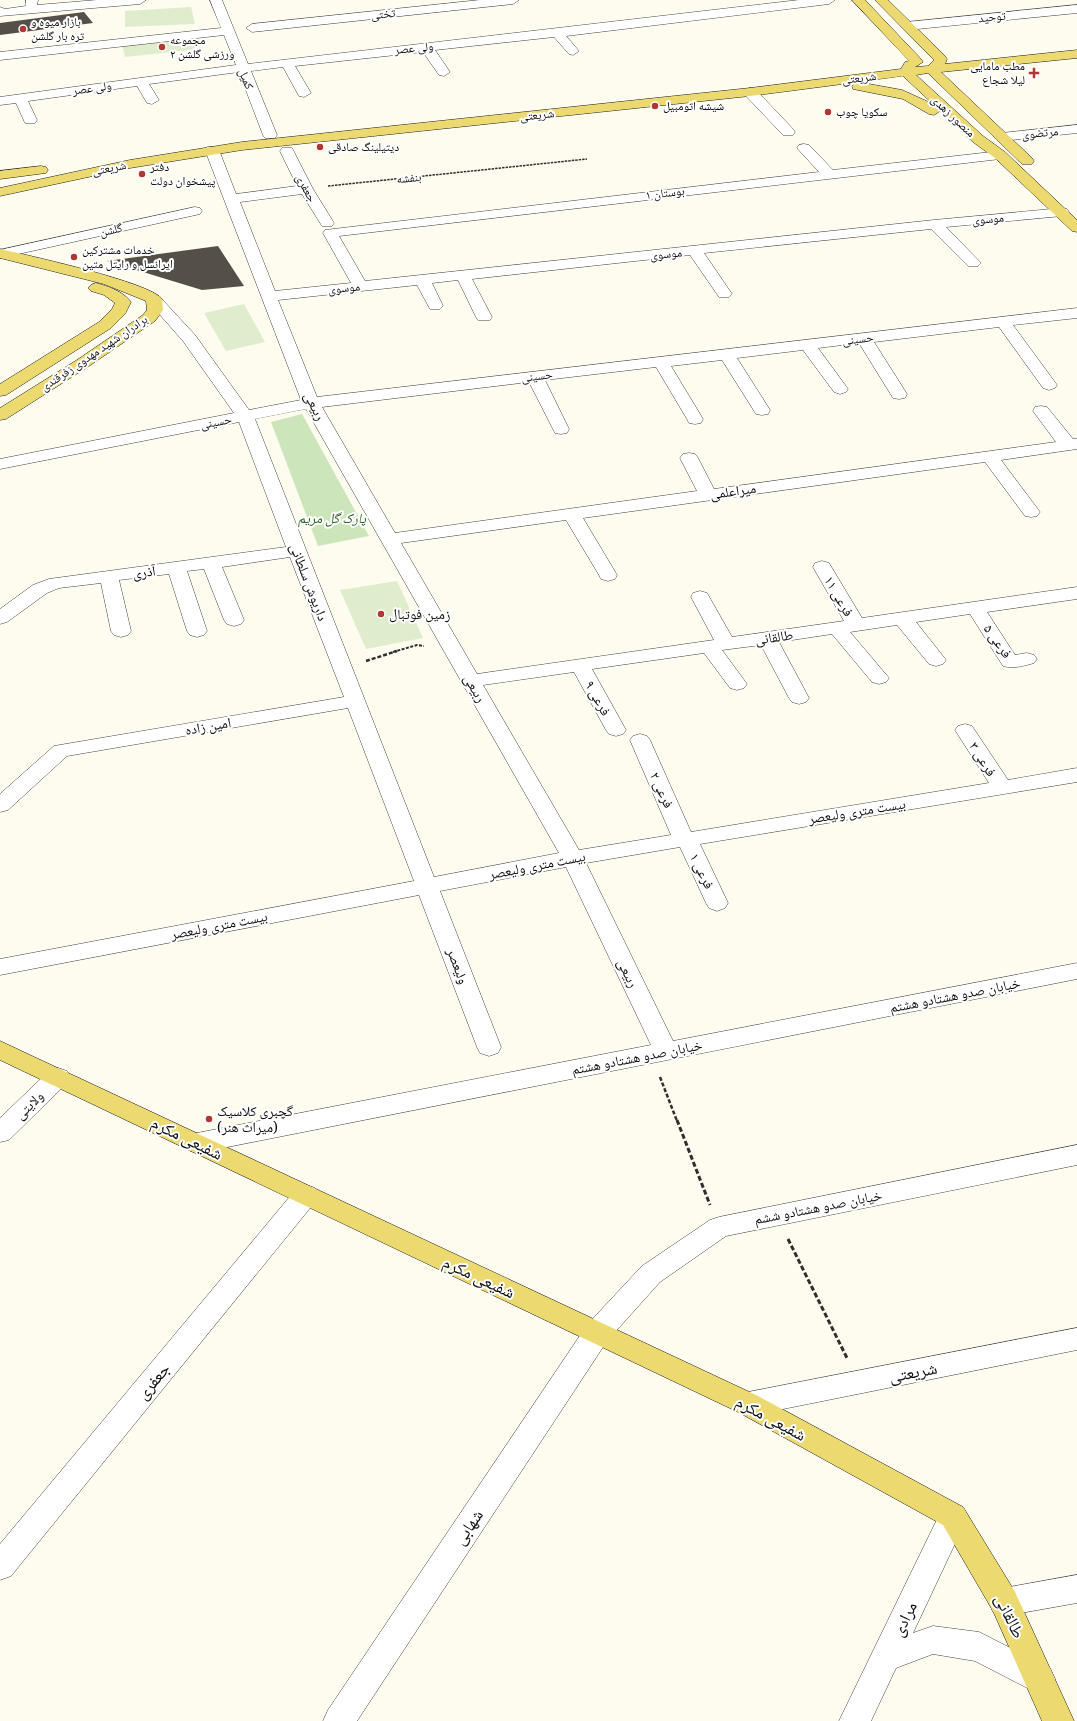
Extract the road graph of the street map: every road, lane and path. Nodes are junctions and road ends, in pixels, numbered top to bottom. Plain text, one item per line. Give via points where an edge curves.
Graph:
1 (140, 0) edge
2 (216, 0) edge
3 (513, 0) edge
4 (828, 0) edge
5 (858, 0) edge
6 (881, 0) edge
7 (32, 5) edge
8 (1077, 9) edge
9 (0, 12) edge
10 (907, 26) junction
11 (252, 28) dead end
12 (228, 31) junction
13 (557, 33) junction
14 (1077, 45) edge
15 (426, 47) junction
16 (573, 51) dead end
17 (1077, 54) edge
18 (0, 56) edge
19 (940, 59) junction
20 (917, 62) junction
21 (287, 63) junction
22 (242, 68) junction
23 (931, 69) junction
24 (444, 72) dead end
25 (906, 72) junction
26 (141, 81) junction
27 (820, 83) junction
28 (750, 92) junction
29 (304, 93) dead end
30 (20, 98) junction
31 (152, 100) dead end
32 (0, 101) edge
33 (30, 120) dead end
34 (1077, 129) edge
35 (788, 132) dead end
36 (270, 135) junction
37 (1002, 137) junction
38 (978, 139) junction
39 (804, 148) dead end
40 (212, 150) junction
41 (287, 151) dead end
42 (1000, 155) junction
43 (586, 159) dead end
44 (1037, 170) dead end
45 (829, 174) junction
46 (0, 176) edge
47 (306, 189) junction
48 (2, 192) edge
49 (232, 199) junction
50 (196, 211) dead end
51 (1062, 212) junction
52 (934, 224) junction
53 (329, 228) junction
54 (1077, 228) edge
55 (695, 251) junction
56 (1, 256) edge
57 (973, 263) dead end
58 (462, 274) junction
59 (78, 278) junction
60 (422, 279) junction
61 (361, 286) junction
62 (724, 294) dead end
63 (269, 296) junction
64 (154, 300) junction
65 (435, 306) dead end
66 (1075, 316) edge
67 (484, 317) dead end
68 (1003, 322) junction
69 (864, 338) junction
70 (807, 345) junction
71 (726, 354) junction
72 (661, 362) junction
73 (535, 377) junction
74 (1049, 385) dead end
75 (840, 389) dead end
76 (0, 391) edge
77 (899, 394) dead end
78 (311, 403) junction
79 (762, 410) dead end
80 (1041, 411) dead end
81 (0, 415) edge
82 (245, 416) junction
83 (695, 419) dead end
84 (561, 429) dead end
85 (1072, 444) edge
86 (989, 456) junction
87 (688, 458) dead end
88 (0, 464) edge
89 (708, 495) junction
90 (1031, 512) dead end
91 (572, 514) junction
92 (389, 539) junction
93 (297, 551) junction
94 (211, 563) junction
95 (176, 567) junction
96 (822, 567) dead end
97 (608, 575) dead end
98 (109, 576) junction
99 (1077, 593) edge
100 (700, 597) dead end
101 (975, 608) junction
102 (0, 618) edge
103 (902, 618) junction
104 (234, 620) dead end
105 (856, 625) junction
106 (837, 628) junction
107 (121, 631) dead end
108 (197, 631) dead end
109 (767, 638) junction
110 (718, 645) junction
111 (454, 652) junction
112 (1028, 659) dead end
113 (936, 660) dead end
114 (580, 665) junction
115 (343, 669) junction
116 (879, 678) dead end
117 (471, 681) junction
118 (736, 684) dead end
119 (799, 698) dead end
120 (355, 701) junction
121 (616, 730) dead end
122 (965, 730) dead end
123 (640, 740) dead end
124 (1077, 775) edge
125 (1002, 787) junction
126 (0, 805) edge
127 (685, 839) junction
128 (573, 858) junction
129 (426, 886) junction
130 (717, 903) dead end
131 (0, 967) edge
132 (1077, 971) edge
133 (489, 1047) dead end
134 (0, 1050) edge
135 (666, 1051) junction
136 (58, 1077) junction
137 (0, 1133) edge
138 (197, 1143) junction
139 (1077, 1155) edge
140 (306, 1195) junction
141 (776, 1215) junction
142 (719, 1227) junction
143 (597, 1333) junction
144 (1077, 1339) edge
145 (859, 1383) junction
146 (748, 1404) junction
147 (953, 1516) junction
148 (0, 1566) edge
149 (1077, 1589) edge
150 (1004, 1602) junction
151 (886, 1657) junction
152 (1039, 1679) junction
153 (339, 1721) edge
154 (855, 1721) edge
155 (1058, 1721) edge

1 - 7 street
2 - 12 street, کمیل
3 - 11 street, تختی
4 - 13 street, ولی عصر
5 - 20 main road
6 - 10 main road
7 - 9 street
8 - 10 street, توحید
10 - 19 main road
12 - 18 street
12 - 22 street, کمیل
13 - 15 street, ولی عصر
13 - 16 street
14 - 19 main road, شریعتی
15 - 21 street, ولی عصر
15 - 24 street
17 - 23 main road, شریعتی
19 - 20 main road, شریعتی
19 - 23 main road via 939,64
20 - 25 main road via 909,65
20 - 36 main road, شریعتی via 710,88
21 - 22 street, ولی عصر
21 - 29 street
22 - 26 street, ولی عصر
22 - 36 street, کمیل
23 - 25 main road, شریعتی
23 - 37 main road, منصور زهدی
25 - 27 main road, شریعتی
25 - 38 main road, منصور زهدی
26 - 30 street, ولی عصر
26 - 31 street
27 - 28 main road, شریعتی
27 - 38 main road via 905,94 924,102 958,131
28 - 35 street
28 - 40 main road, شریعتی
30 - 32 street, ولی عصر
30 - 33 street
34 - 37 street, مرتضوی
36 - 46 main road, شریعتی via 177,147
37 - 44 main road, منصور زهدی
38 - 42 main road, منصور زهدی
39 - 45 street
40 - 48 main road, شریعتی via 130,164
40 - 49 street, ربیعی
41 - 47 street, جعفری
42 - 45 street, بوستان ۱
42 - 51 main road, منصور زهدی
43 - 47 path, بنفشه
45 - 53 street, بوستان ۱
46 - 48 main road via 14,177 19,179 20,183 15,189
47 - 49 street
47 - 53 street, جعفری
49 - 63 street, ربیعی
50 - 56 street, گلشن
51 - 52 street, موسوی
51 - 54 main road, منصور زهدی
52 - 55 street, موسوی
52 - 57 street
53 - 61 street, جعفری
55 - 58 street, موسوی
55 - 62 street
56 - 59 main road
58 - 60 street, موسوی
58 - 67 street
59 - 64 main road, برادران شهید مهدوی زفرقندی via 109,280 146,294
59 - 76 main road, برادران شهید مهدوی زفرقندی via 109,292 123,302 119,311 105,325
60 - 61 street, موسوی
60 - 65 street
61 - 63 street, موسوی
63 - 78 street, ربیعی
64 - 81 main road, برادران شهید مهدوی زفرقندی via 155,310 149,318
64 - 82 street, داریوش سلطانی via 189,338
66 - 68 street, حسینی
68 - 69 street, حسینی
68 - 74 street
69 - 70 street, حسینی
69 - 77 street
70 - 71 street, حسینی
70 - 75 street
71 - 72 street, حسینی
71 - 79 street
72 - 73 street, حسینی
72 - 83 street
73 - 78 street, حسینی
73 - 84 street
78 - 82 street, حسینی
78 - 92 street, ربیعی
80 - 85 street
82 - 88 street, حسینی
82 - 93 street, داریوش سلطانی
85 - 86 street, میراعلمی
86 - 89 street, میراعلمی
86 - 90 street
87 - 89 street
89 - 91 street, میراعلمی
91 - 92 street, میراعلمی
91 - 97 street
92 - 111 street, ربیعی
93 - 94 street, آذری
93 - 115 street, داریوش سلطانی
94 - 95 street, آذری
94 - 104 street
95 - 98 street, آذری
95 - 108 street
96 - 105 street, فرعی ۱۱
98 - 102 street, آذری via 56,583 40,589
98 - 107 street
99 - 101 street, طالقانی
100 - 110 street
101 - 103 street, طالقانی
101 - 112 street, فرعی ۵ via 1010,662
103 - 105 street, طالقانی
103 - 113 street
105 - 106 street, طالقانی
106 - 109 street, طالقانی
106 - 116 street
109 - 110 street, طالقانی
109 - 119 street
110 - 114 street, طالقانی
110 - 118 street
111 - 115 path via 418,645
111 - 117 street, ربیعی
114 - 117 street, طالقانی
114 - 121 street, فرعی ۹
115 - 120 street, داریوش سلطانی
117 - 128 street, ربیعی
120 - 126 street, امین زاده via 61,751
120 - 129 street, داریوش سلطانی
122 - 125 street, فرعی ۳
123 - 127 street, فرعی ۲
124 - 125 street, بیست متری ولیعصر
125 - 127 street, بیست متری ولیعصر
127 - 128 street, بیست متری ولیعصر
127 - 130 street, فرعی ۱
128 - 129 street, بیست متری ولیعصر
128 - 135 street, ربیعی
129 - 131 street, بیست متری ولیعصر
129 - 133 street, ولیعصر
132 - 135 street, خیابان صدو هشتادو هشتم
134 - 136 main road, شفیعی مکرم
135 - 138 street, خیابان صدو هشتادو هشتم
135 - 142 path via 657,1070
136 - 137 street, ولایتی
136 - 138 main road, شفیعی مکرم
138 - 140 main road, شفیعی مکرم
139 - 141 street, خیابان صدو هشتادو ششم
140 - 143 main road, شفیعی مکرم
140 - 148 street, جعفری
141 - 142 street, خیابان صدو هشتادو ششم
141 - 145 path
142 - 143 street, خیابان صدو هشتادو ششم via 651,1274
143 - 146 main road, شفیعی مکرم
143 - 153 street, شهابی
144 - 145 street, شریعتی
145 - 146 street, شریعتی
146 - 147 main road, شفیعی مکرم
147 - 150 main road, طالقانی
147 - 151 street, مرادی
149 - 150 street
150 - 152 main road, طالقانی
151 - 152 street via 933,1640 980,1647
151 - 154 street, مرادی
152 - 155 main road, طالقانی

